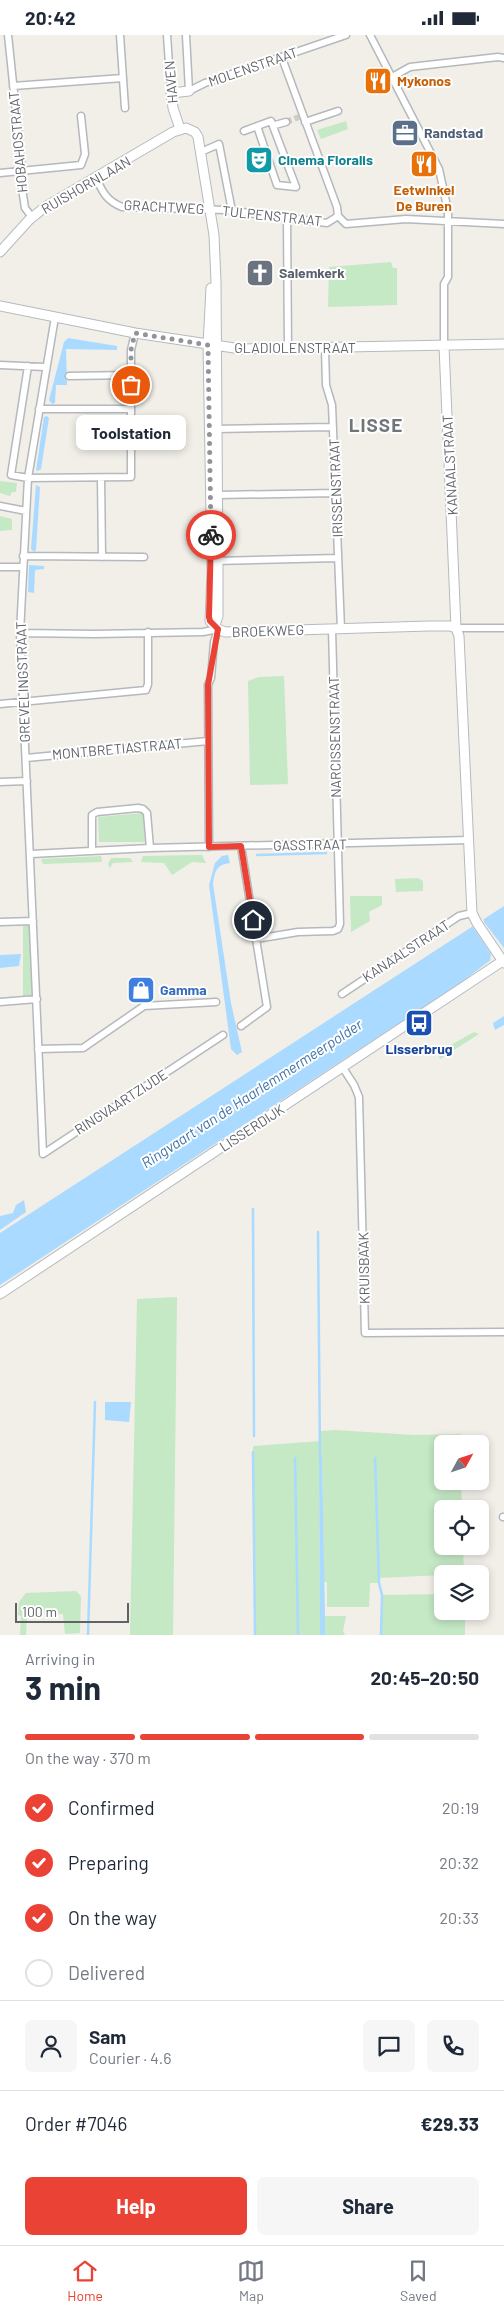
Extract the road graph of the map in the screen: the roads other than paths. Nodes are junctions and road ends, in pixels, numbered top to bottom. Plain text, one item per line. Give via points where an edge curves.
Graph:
1 (8, 35) edge
2 (120, 35) edge
3 (167, 35) edge
4 (186, 35) edge
5 (346, 35) edge
6 (370, 35) edge
7 (282, 57) junction
8 (504, 58) edge
9 (392, 77) junction
10 (123, 78) junction
11 (13, 86) junction
12 (189, 91) junction
13 (171, 93) junction
14 (125, 108) dead end
15 (338, 111) dead end
16 (82, 116) dead end
17 (302, 119) junction
18 (286, 122) tunnel mouth
19 (274, 125) junction
20 (257, 126) junction
21 (180, 129) junction
22 (244, 131) dead end
23 (201, 152) junction
24 (21, 172) junction
25 (0, 173) edge
26 (96, 177) junction
27 (211, 210) junction
28 (232, 211) junction
29 (338, 216) junction
30 (32, 217) junction
31 (287, 219) junction
32 (447, 221) junction
33 (504, 224) edge
34 (0, 251) edge
35 (0, 306) edge
36 (54, 317) junction
37 (135, 333) junction
38 (504, 344) edge
39 (213, 346) junction
40 (444, 346) junction
41 (325, 348) junction
42 (288, 350) junction
43 (0, 365) edge
44 (28, 366) junction
45 (45, 367) junction
46 (131, 375) junction
47 (69, 376) dead end
48 (39, 409) junction
49 (131, 409) junction
50 (333, 427) junction
51 (214, 429) junction
52 (28, 478) junction
53 (101, 478) junction
54 (336, 493) junction
55 (218, 495) junction
56 (0, 506) edge
57 (26, 511) junction
58 (24, 556) junction
59 (102, 557) junction
60 (144, 557) dead end
61 (338, 558) junction
62 (215, 561) junction
63 (0, 567) edge
64 (23, 567) junction
65 (216, 627) junction
66 (456, 628) junction
67 (504, 628) edge
68 (337, 629) junction
69 (148, 632) junction
70 (20, 633) junction
71 (23, 703) junction
72 (0, 704) edge
73 (208, 741) junction
74 (26, 757) junction
75 (27, 781) junction
76 (0, 782) edge
77 (469, 840) junction
78 (337, 844) junction
79 (241, 846) junction
80 (209, 847) junction
81 (150, 848) junction
82 (92, 851) junction
83 (30, 854) junction
84 (472, 913) junction
85 (33, 921) junction
86 (0, 922) edge
87 (256, 939) junction
88 (502, 960) edge
89 (342, 994) dead end
90 (37, 999) junction
91 (0, 1001) edge
92 (216, 1002) dead end
93 (241, 1026) dead end
94 (224, 1035) dead end
95 (38, 1049) junction
96 (343, 1068) junction
97 (42, 1126) joint
98 (0, 1295) edge
99 (504, 1332) edge

1 - 11 street, HOBAHOSTRAAT
2 - 10 street
3 - 13 street, HAVEN
4 - 12 street
5 - 7 street, MOLENSTRAAT
6 - 9 street, KANAALSTRAAT
7 - 12 street, MOLENSTRAAT
7 - 17 street
8 - 9 street via 410,67
9 - 32 street, KANAALSTRAAT via 439,169 448,211
10 - 11 street
10 - 14 street
11 - 24 street, HOBAHOSTRAAT
12 - 13 main road
13 - 21 main road, HAVEN
15 - 17 street
16 - 24 street via 84,162 76,167
17 - 29 street
18 - 19 street
19 - 20 street via 271,121
19 - 20 street via 296,187 277,185
20 - 22 street
21 - 23 main road, GRACHTWEG via 195,132
21 - 26 main road, RUISHORNLAAN
23 - 27 main road, GRACHTWEG
23 - 28 street via 219,145
24 - 25 street
24 - 30 street, HOBAHOSTRAAT via 25,208
26 - 27 street, GRACHTWEG via 112,203 122,207
26 - 30 main road, RUISHORNLAAN
27 - 28 street, TULPENSTRAAT
27 - 39 main road via 214,235 211,282
28 - 31 street, TULPENSTRAAT
29 - 31 street, TULPENSTRAAT via 327,223
29 - 32 street, TULPENSTRAAT via 346,224 406,219
30 - 34 main road, RUISHORNLAAN
31 - 42 street
32 - 33 street, TULPENSTRAAT
32 - 40 street, KANAALSTRAAT
35 - 36 main road, GLADIOLENSTRAAT
36 - 37 main road, GLADIOLENSTRAAT
36 - 45 street, GREVELINGSTRAAT
37 - 39 main road, GLADIOLENSTRAAT
37 - 46 street
38 - 40 main road, GLADIOLENSTRAAT
39 - 42 main road, GLADIOLENSTRAAT
39 - 51 main road
40 - 41 main road, GLADIOLENSTRAAT
40 - 66 main road, KANAALSTRAAT
41 - 42 main road, GLADIOLENSTRAAT
41 - 50 street, IRISSENSTRAAT via 326,385 332,405
43 - 44 street
44 - 45 street
44 - 52 street via 11,475
45 - 48 street, GREVELINGSTRAAT
46 - 47 street
46 - 49 street
48 - 49 street
48 - 52 street, GREVELINGSTRAAT
49 - 53 street via 131,477
50 - 51 street
50 - 54 street, IRISSENSTRAAT
51 - 55 main road
51 - 62 main road
52 - 53 street
52 - 57 street, GREVELINGSTRAAT
53 - 59 street
54 - 55 street
54 - 61 street, IRISSENSTRAAT
55 - 62 main road
56 - 57 street
57 - 58 street, GREVELINGSTRAAT
58 - 59 street
58 - 64 street, GREVELINGSTRAAT
59 - 60 street
61 - 62 street
61 - 68 street, IRISSENSTRAAT
62 - 65 main road via 209,617
63 - 64 street
64 - 70 street, GREVELINGSTRAAT
65 - 68 main road, BROEKWEG via 225,632
65 - 69 street, BROEKWEG via 203,632
65 - 73 street via 208,685
66 - 67 street
66 - 68 main road, BROEKWEG
66 - 77 main road, KANAALSTRAAT via 459,636
68 - 78 street, NARCISSENSTRAAT
69 - 70 street, BROEKWEG
69 - 71 street via 146,690
70 - 71 street, GREVELINGSTRAAT
71 - 72 street
71 - 74 street, GREVELINGSTRAAT
73 - 74 street, MONTBRETIASTRAAT
73 - 80 street
74 - 75 street, GREVELINGSTRAAT
75 - 76 street
75 - 83 street, GREVELINGSTRAAT
77 - 78 street, GASSTRAAT
77 - 84 main road, KANAALSTRAAT
78 - 79 street, GASSTRAAT
78 - 87 street, NARCISSENSTRAAT via 338,929
79 - 80 street, GASSTRAAT
79 - 87 street
80 - 81 street, GASSTRAAT
81 - 82 street, GASSTRAAT
81 - 82 street via 147,813 138,808 92,815
82 - 83 street, GASSTRAAT
83 - 85 street, GREVELINGSTRAAT
84 - 88 main road, KANAALSTRAAT
84 - 89 street, KANAALSTRAAT via 459,916
85 - 86 street
85 - 90 street, GREVELINGSTRAAT
87 - 93 street via 267,1007
88 - 96 main road, LISSERDIJK
90 - 91 street
90 - 95 street, GREVELINGSTRAAT
92 - 95 street via 144,1006 83,1048
94 - 97 street, RINGVAARTZIJDE via 43,1154
95 - 97 street, GREVELINGSTRAAT
96 - 98 main road, LISSERDIJK
96 - 99 street, KRUISBAAK via 359,1097 365,1333

